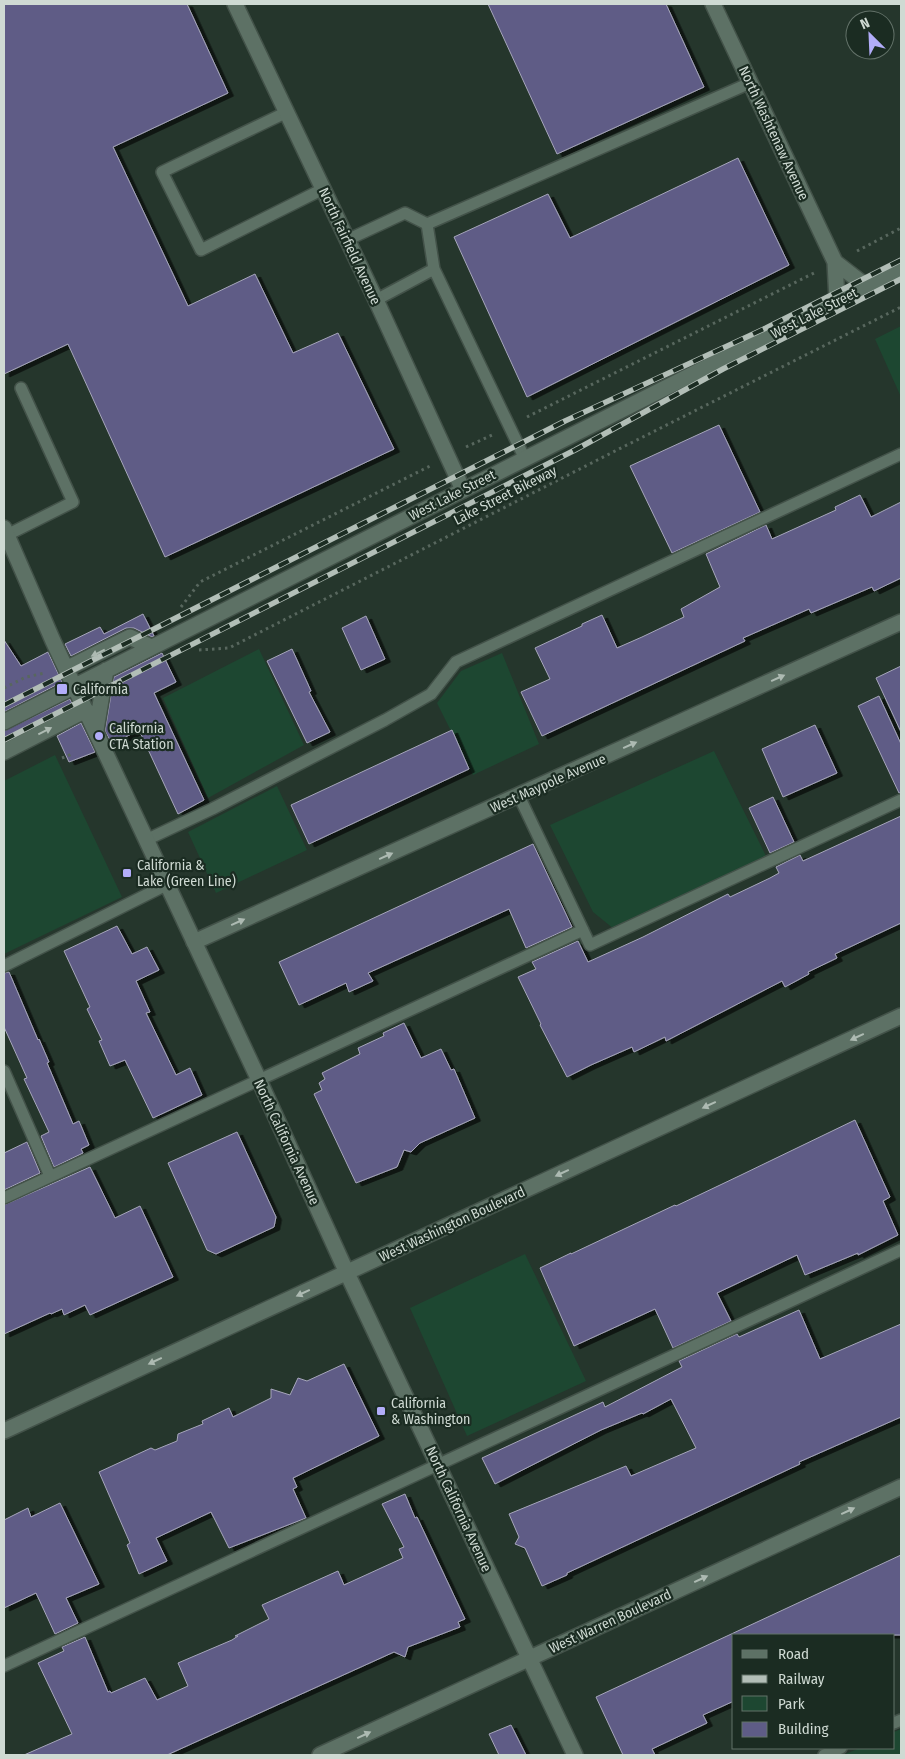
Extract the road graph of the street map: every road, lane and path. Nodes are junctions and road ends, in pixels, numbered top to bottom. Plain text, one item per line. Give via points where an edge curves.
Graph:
1 (235, 4) edge
2 (712, 4) edge
3 (750, 83) junction
4 (287, 112) junction
5 (323, 189) junction
6 (427, 224) junction
7 (347, 240) junction
8 (835, 262) junction
9 (434, 269) junction
10 (901, 269) edge
11 (866, 286) junction
12 (376, 300) junction
13 (837, 300) junction
14 (901, 307) edge
15 (21, 388) dead end
16 (901, 454) edge
17 (525, 459) junction
18 (463, 490) junction
19 (5, 531) edge
20 (901, 622) edge
21 (151, 647) junction
22 (191, 654) dead end
23 (66, 669) junction
24 (106, 670) junction
25 (26, 677) dead end
26 (74, 687) junction
27 (4, 688) edge
28 (86, 710) junction
29 (4, 722) edge
30 (96, 730) junction
31 (4, 752) edge
32 (72, 754) dead end
33 (62, 758) dead end
34 (519, 796) junction
35 (901, 800) edge
36 (146, 840) junction
37 (166, 884) junction
38 (583, 930) junction
39 (194, 942) junction
40 (4, 966) edge
41 (901, 1016) edge
42 (4, 1071) edge
43 (259, 1080) junction
44 (50, 1176) junction
45 (4, 1198) edge
46 (901, 1250) edge
47 (347, 1272) junction
48 (4, 1431) edge
49 (438, 1465) junction
50 (901, 1487) edge
51 (530, 1658) junction
52 (4, 1666) edge
53 (838, 1749) edge
54 (320, 1755) edge
55 (575, 1755) edge
56 (824, 1755) edge

1 - 4 street, North Fairfield Avenue
2 - 3 street, North Washtenaw Avenue
3 - 6 lane
3 - 8 street, North Washtenaw Avenue
4 - 5 street, North Fairfield Avenue
4 - 5 lane via 162,172 201,250
5 - 7 street, North Fairfield Avenue
6 - 7 lane via 405,213
6 - 9 lane
7 - 12 street, North Fairfield Avenue
8 - 11 street, North Washtenaw Avenue
8 - 13 street, North Washtenaw Avenue
9 - 12 lane
9 - 17 lane
10 - 11 street, West Lake Street
11 - 13 street, West Lake Street
12 - 18 street, North Fairfield Avenue
13 - 17 street, West Lake Street
14 - 22 path, Lake Street Bikeway via 230,648 199,650
15 - 19 lane via 74,502
16 - 36 lane via 456,662 431,694 212,809
17 - 18 street, West Lake Street
18 - 21 street, West Lake Street
19 - 23 street, North California Avenue
34 -> 20 street, West Maypole Avenue
21 -> 23 street via 130,637
21 - 24 street, West Lake Street
23 - 26 street, North California Avenue
24 - 26 street, West Lake Street
24 - 30 street
25 - 27 path
26 - 28 street, North California Avenue
26 - 29 street, West Lake Street
28 - 30 street, North California Avenue
31 -> 28 street
30 - 36 street, North California Avenue
32 - 33 path
34 - 38 lane
39 -> 34 street, West Maypole Avenue
35 - 38 lane via 590,945
36 - 37 street, North California Avenue
37 - 39 street, North California Avenue
37 - 40 lane
38 - 43 lane
39 - 43 street, North California Avenue
41 -> 47 street, West Washington Boulevard
42 - 44 lane
43 - 44 lane
43 - 47 street, North California Avenue
44 - 45 lane
46 - 49 lane
47 -> 48 street, West Washington Boulevard
47 - 49 street, North California Avenue
49 - 51 street, North California Avenue
49 - 52 lane
51 -> 50 street, West Warren Boulevard
54 -> 51 street, West Warren Boulevard
51 - 55 street, North California Avenue
53 - 56 lane

